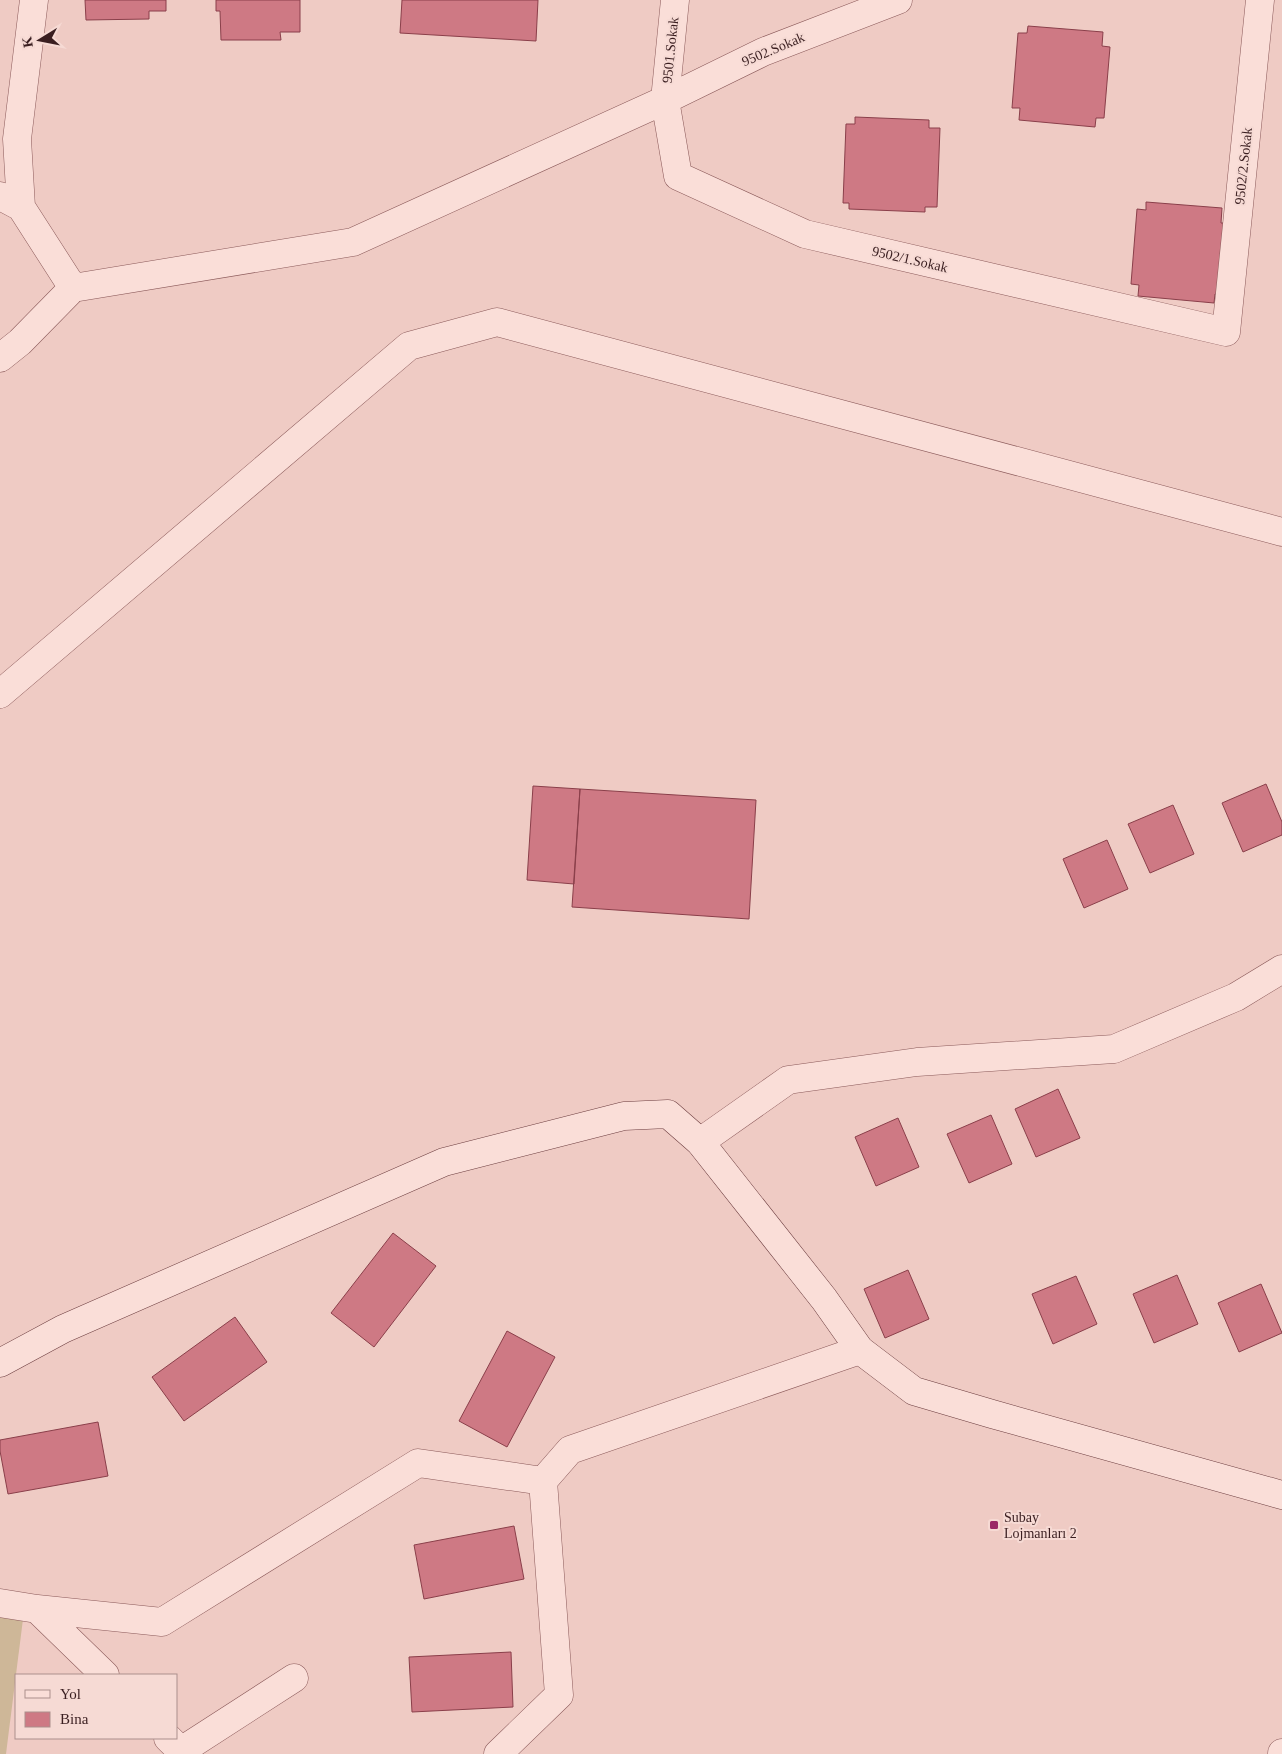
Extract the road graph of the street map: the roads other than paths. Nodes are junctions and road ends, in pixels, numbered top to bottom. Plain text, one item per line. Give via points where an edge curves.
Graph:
1 (34, 0) edge
2 (675, 0) edge
3 (1260, 0) edge
4 (888, 1) edge
5 (665, 100) junction
6 (10, 201) edge
7 (73, 288) junction
8 (1226, 332) joint
9 (0, 358) edge
10 (1282, 532) edge
11 (0, 694) edge
12 (1282, 969) edge
13 (700, 1142) junction
14 (860, 1350) junction
15 (0, 1364) edge
16 (543, 1481) junction
17 (1282, 1495) edge
18 (0, 1603) edge
19 (37, 1609) junction
20 (103, 1674) edge
21 (294, 1678) dead end
22 (169, 1739) edge
23 (498, 1754) edge

1 - 6 street
2 - 5 street, 9501.Sokak
3 - 8 street, 9502/2.Sokak
4 - 5 street, 9502.Sokak via 763,52
5 - 7 street, 9502.Sokak via 353,242
5 - 8 street, 9502/1.Sokak via 678,176 805,234
6 - 7 street
7 - 9 street
10 - 11 street via 497,322 409,346
12 - 13 street via 1236,996 1114,1049 917,1062 788,1080
13 - 14 street via 824,1299
13 - 15 street via 668,1114 624,1116 444,1162 63,1329
14 - 16 street via 570,1450
14 - 17 street via 914,1391
16 - 19 street via 418,1463 162,1622
16 - 23 street via 559,1695
18 - 19 street
19 - 20 street
21 - 22 street via 181,1751

